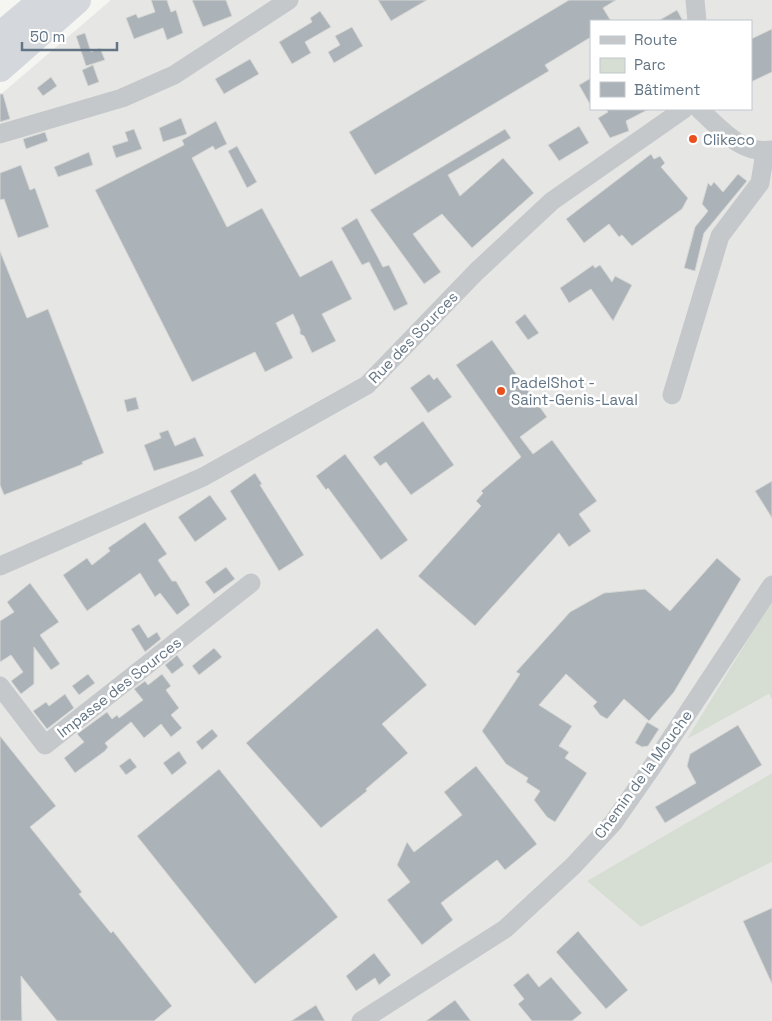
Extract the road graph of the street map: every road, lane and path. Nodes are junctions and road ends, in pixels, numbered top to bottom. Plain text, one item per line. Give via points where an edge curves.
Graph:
1 (43, 0) edge
2 (77, 0) edge
3 (289, 0) edge
4 (695, 0) edge
5 (698, 20) edge
6 (0, 36) edge
7 (0, 68) edge
8 (683, 110) edge
9 (700, 110) edge
10 (0, 134) edge
11 (768, 151) edge
12 (672, 395) dead end
13 (0, 566) edge
14 (251, 584) dead end
15 (772, 585) edge
16 (0, 686) edge
17 (361, 1021) edge

1 - 6 highway
2 - 7 highway
3 - 10 street via 174,75 122,98
4 - 5 street
8 - 13 street, Rue des Sources via 546,208 476,272 368,385 203,477
9 - 11 street via 740,146
11 - 12 street via 760,183 720,236
14 - 16 street, Impasse des Sources via 45,745
15 - 17 street, Chemin de la Mouche via 652,767 612,823 573,866 505,929

